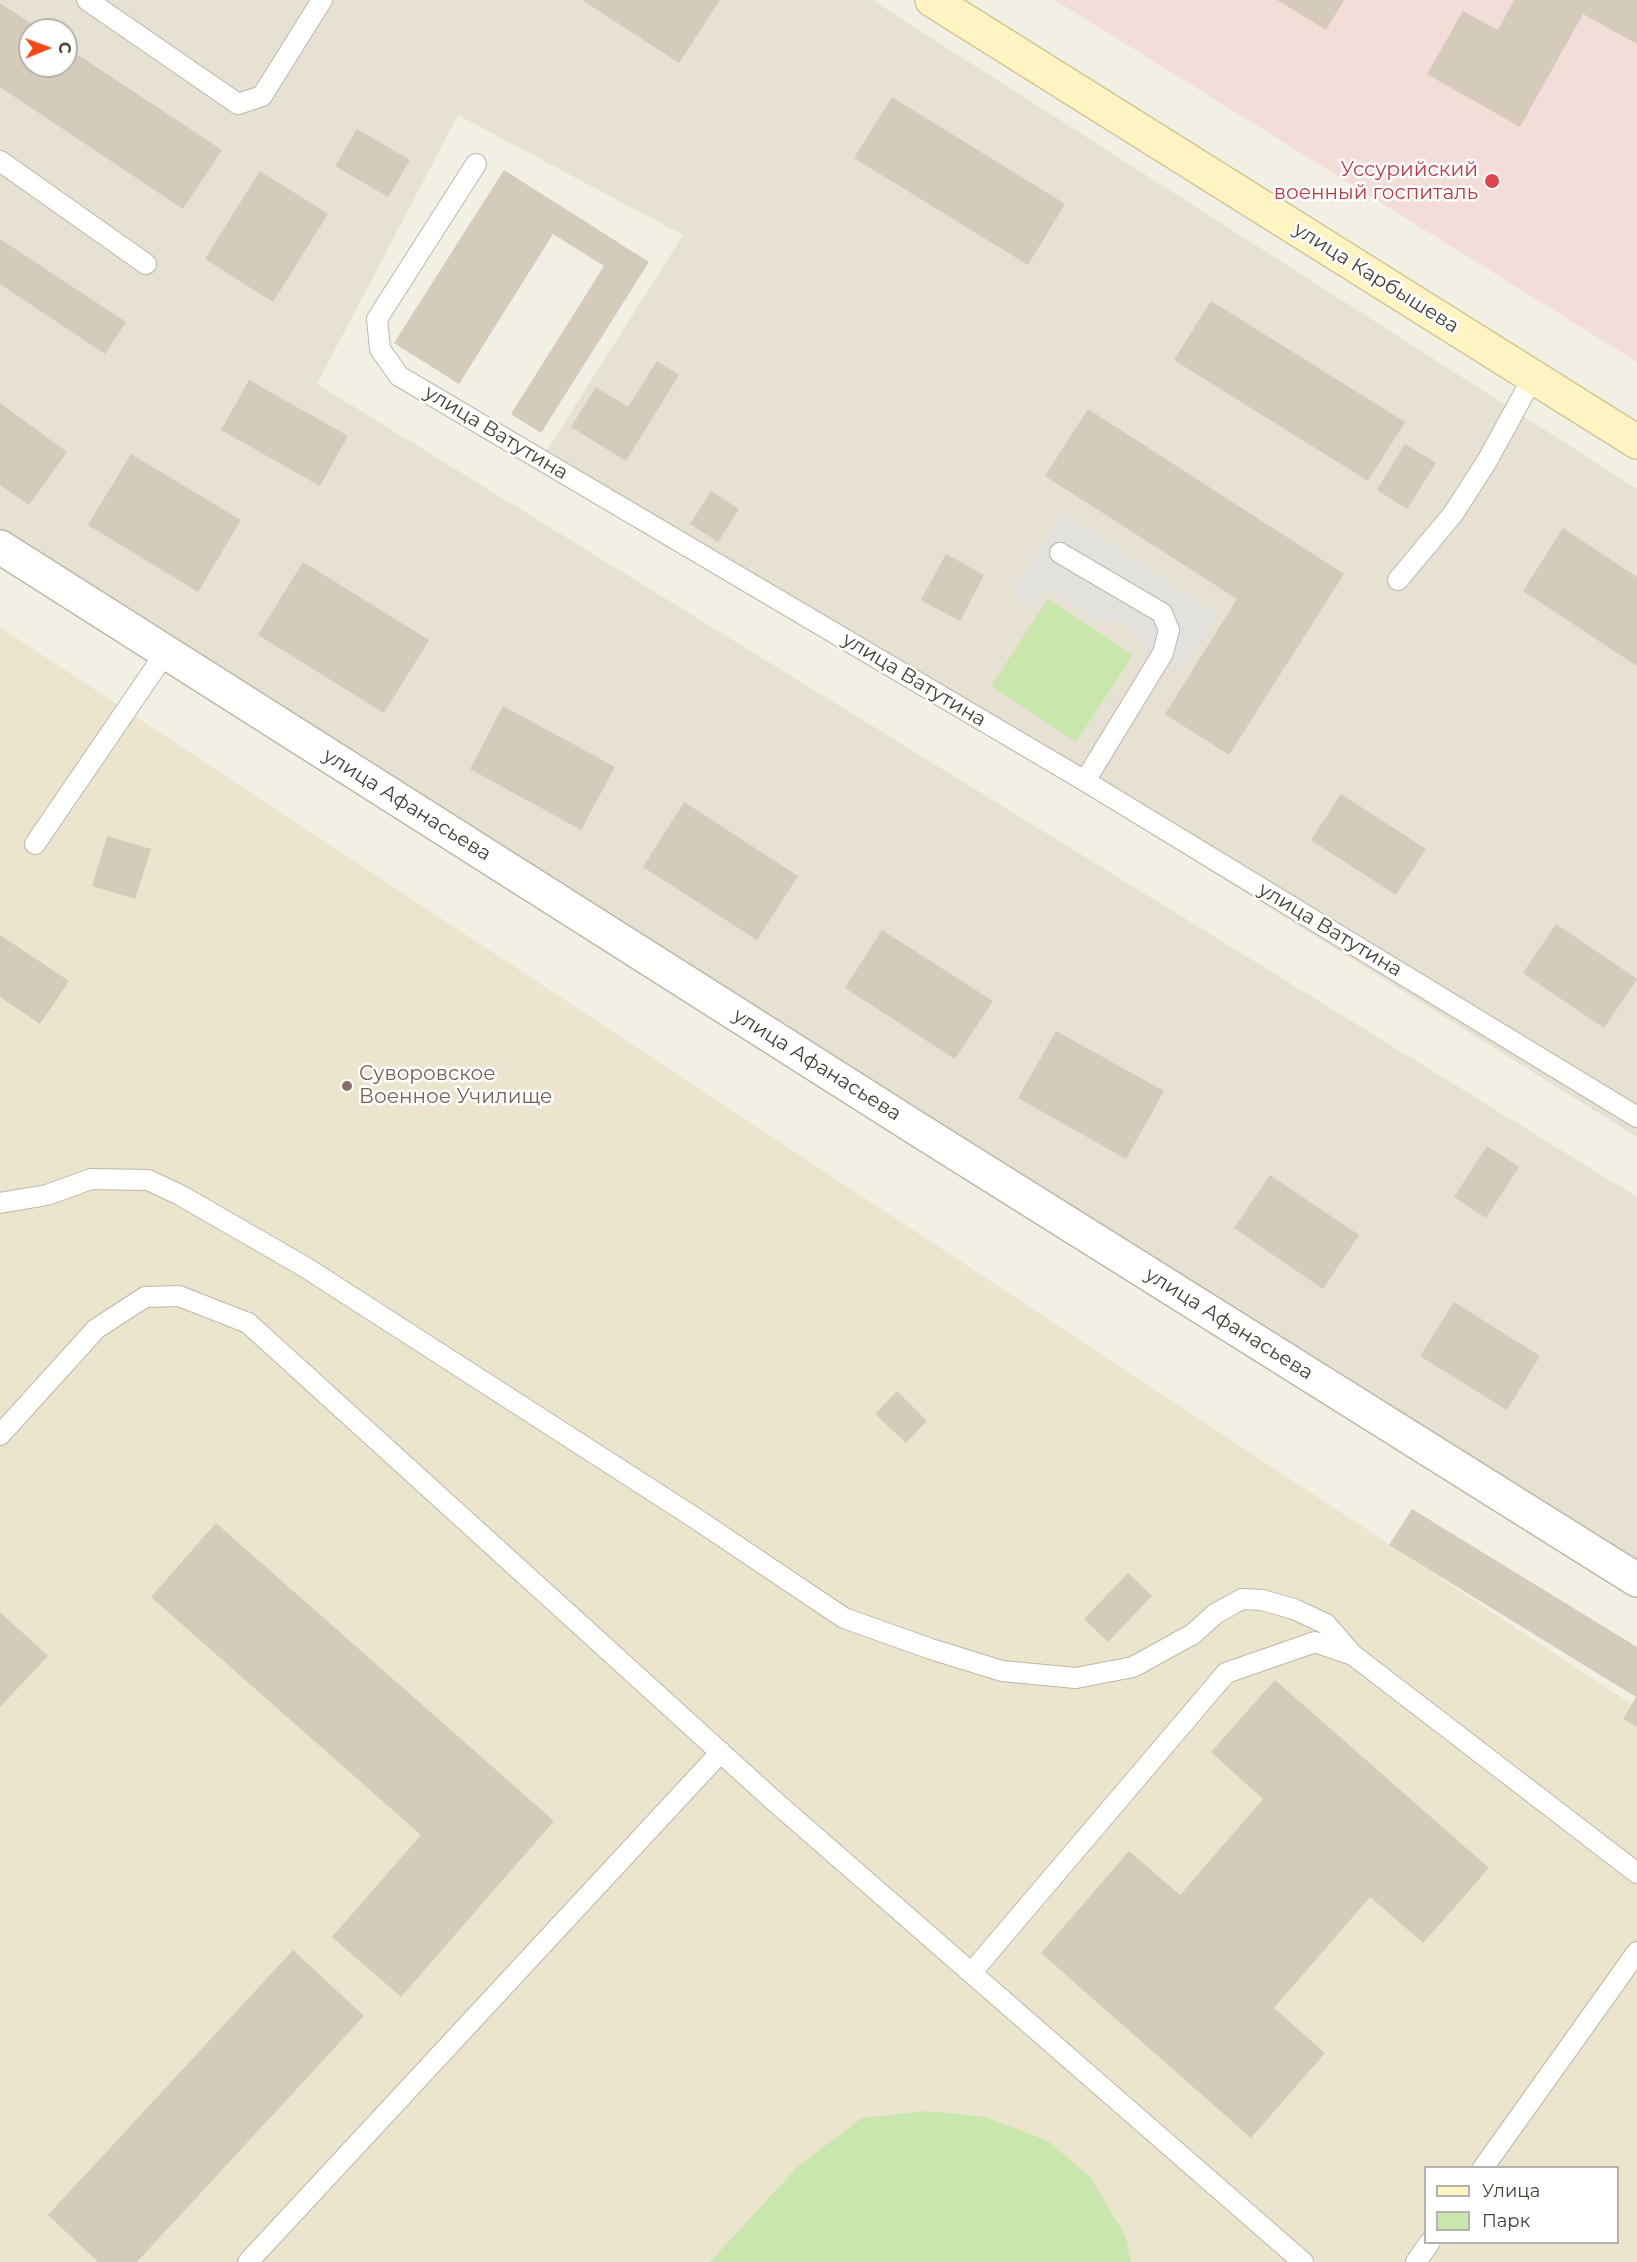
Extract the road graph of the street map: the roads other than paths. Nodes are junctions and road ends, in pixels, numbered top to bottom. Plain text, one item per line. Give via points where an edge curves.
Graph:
1 (87, 0) edge
2 (322, 0) edge
3 (932, 0) edge
4 (0, 161) edge
5 (476, 164) dead end
6 (146, 264) dead end
7 (1533, 377) junction
8 (1637, 442) edge
9 (1060, 552) dead end
10 (5, 559) edge
11 (1398, 580) dead end
12 (166, 652) junction
13 (1085, 781) junction
14 (35, 844) dead end
15 (1637, 1117) edge
16 (0, 1203) edge
17 (0, 1435) edge
18 (1637, 1580) edge
19 (1353, 1655) junction
20 (721, 1752) junction
21 (1637, 1873) edge
22 (1637, 1952) edge
23 (972, 1972) junction
24 (1484, 2166) edge
25 (1429, 2244) edge
26 (248, 2262) edge
27 (1303, 2262) edge
28 (1416, 2262) edge

1 - 2 lane via 238,104 262,96
3 - 7 street, улица Карбышева
4 - 6 lane
5 - 13 lane, улица Ватутина via 377,320 380,349 399,376
7 - 8 street, улица Карбышева
7 - 11 lane via 1453,514
9 - 13 lane via 1162,613 1169,630 1163,654
10 - 12 street, улица Афанасьева
12 - 14 lane
12 - 18 street, улица Афанасьева
13 - 15 lane, улица Ватутина
16 - 19 lane via 46,1195 91,1179 148,1180 180,1195 305,1267 844,1618 931,1649 1002,1671 1076,1678 1132,1667 1193,1634 1215,1614 1242,1599 1294,1609 1326,1624
17 - 20 lane via 96,1329 145,1297 179,1296 248,1323
19 - 21 lane
19 - 23 lane via 1315,1642 1226,1673
20 - 23 lane
20 - 26 lane
22 - 24 lane
23 - 27 lane
25 - 28 lane

